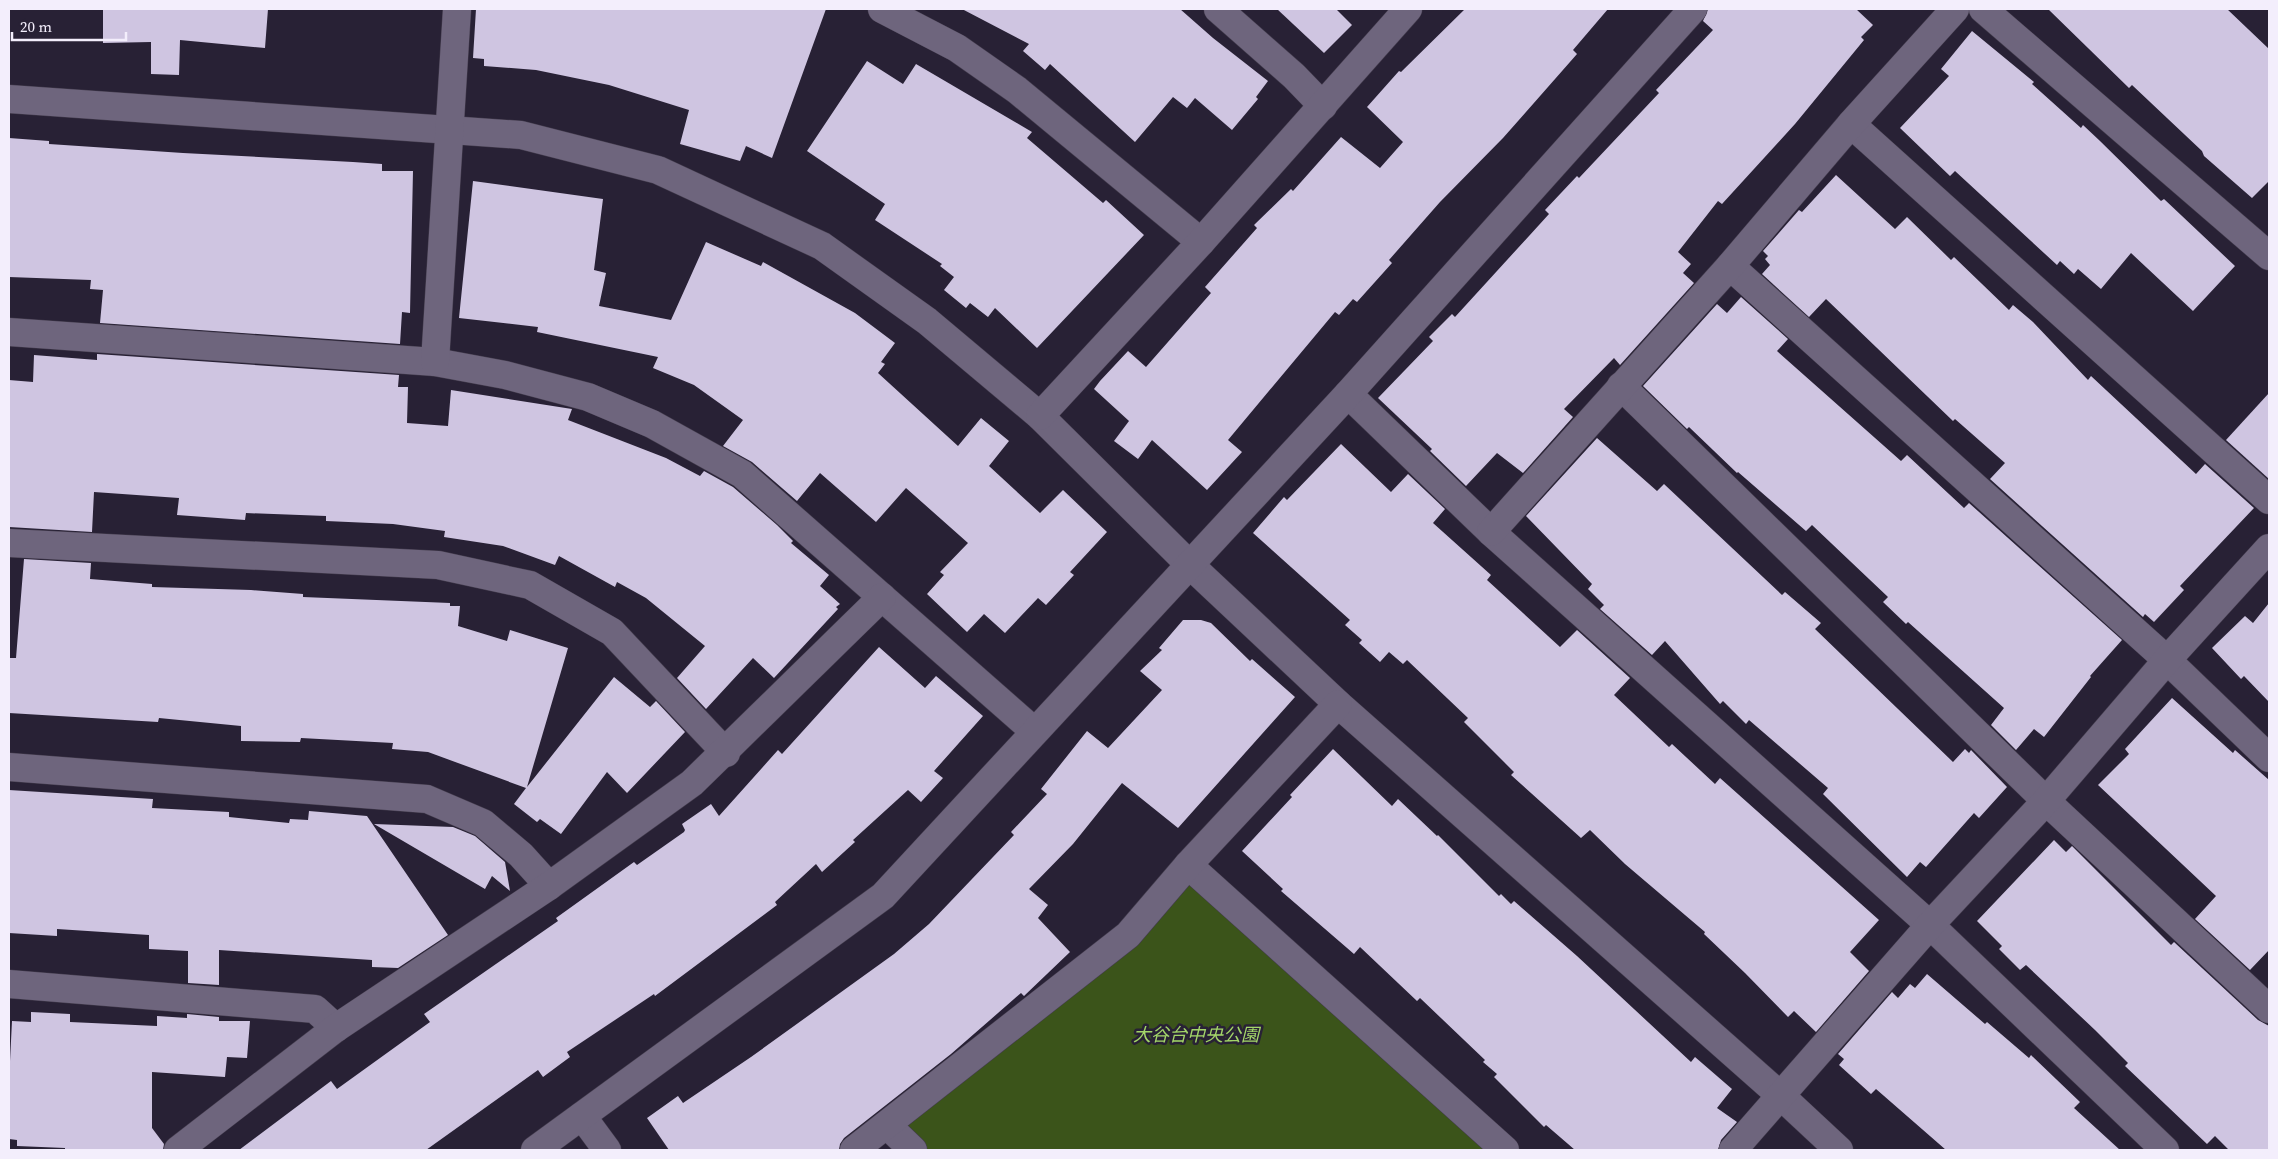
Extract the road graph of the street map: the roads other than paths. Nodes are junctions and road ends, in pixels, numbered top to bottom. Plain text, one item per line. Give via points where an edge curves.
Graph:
1 (457, 9) edge
2 (882, 9) edge
3 (1218, 9) edge
4 (1408, 9) edge
5 (1693, 9) edge
6 (1956, 9) edge
7 (1983, 9) edge
8 (9, 99) edge
9 (1323, 106) junction
10 (1851, 124) junction
11 (449, 128) junction
12 (1201, 242) junction
13 (2269, 256) edge
14 (1730, 266) junction
15 (9, 332) edge
16 (435, 362) junction
17 (1620, 386) junction
18 (1348, 394) junction
19 (1040, 416) junction
20 (2269, 500) edge
21 (1491, 532) junction
22 (9, 543) edge
23 (2269, 548) edge
24 (1189, 564) junction
25 (882, 598) junction
26 (2166, 660) junction
27 (1338, 704) junction
28 (1034, 731) junction
29 (726, 753) junction
30 (2269, 758) edge
31 (9, 767) edge
32 (2046, 801) junction
33 (1188, 865) junction
34 (549, 886) junction
35 (1930, 925) junction
36 (9, 984) edge
37 (2269, 1009) edge
38 (336, 1028) junction
39 (1781, 1096) junction
40 (582, 1116) junction
41 (887, 1125) junction
42 (178, 1150) edge
43 (535, 1150) edge
44 (607, 1150) edge
45 (854, 1150) edge
46 (913, 1150) edge
47 (1505, 1150) edge
48 (1733, 1150) edge
49 (1838, 1150) edge
50 (2165, 1150) edge

1 - 11 street
2 - 12 street via 957,48 1017,90
3 - 9 street
4 - 9 street
5 - 18 street
6 - 10 street
7 - 13 street
8 - 11 street
9 - 12 street
10 - 14 street
10 - 20 street
11 - 16 street
11 - 19 street via 521,135 658,170 822,246 927,321
12 - 19 street
14 - 17 street
14 - 26 street
15 - 16 street
16 - 25 street via 588,397 652,424 742,474
17 - 21 street
17 - 32 street
18 - 21 street
18 - 24 street
19 - 24 street
21 - 35 street
22 - 29 street via 438,565 530,585 612,632
23 - 26 street
24 - 27 street
24 - 28 street
25 - 28 street
25 - 29 street
26 - 30 street
26 - 32 street
27 - 33 street
27 - 39 street
28 - 40 street via 883,896
29 - 34 street via 692,784
31 - 34 street via 427,799 483,823 521,855
32 - 35 street
32 - 37 street
33 - 41 street via 1128,936
33 - 47 street
34 - 38 street
35 - 39 street
35 - 50 street
36 - 38 street via 315,1009
38 - 42 street
39 - 48 street
39 - 49 street
40 - 43 street
40 - 44 street
41 - 45 street
41 - 46 street

